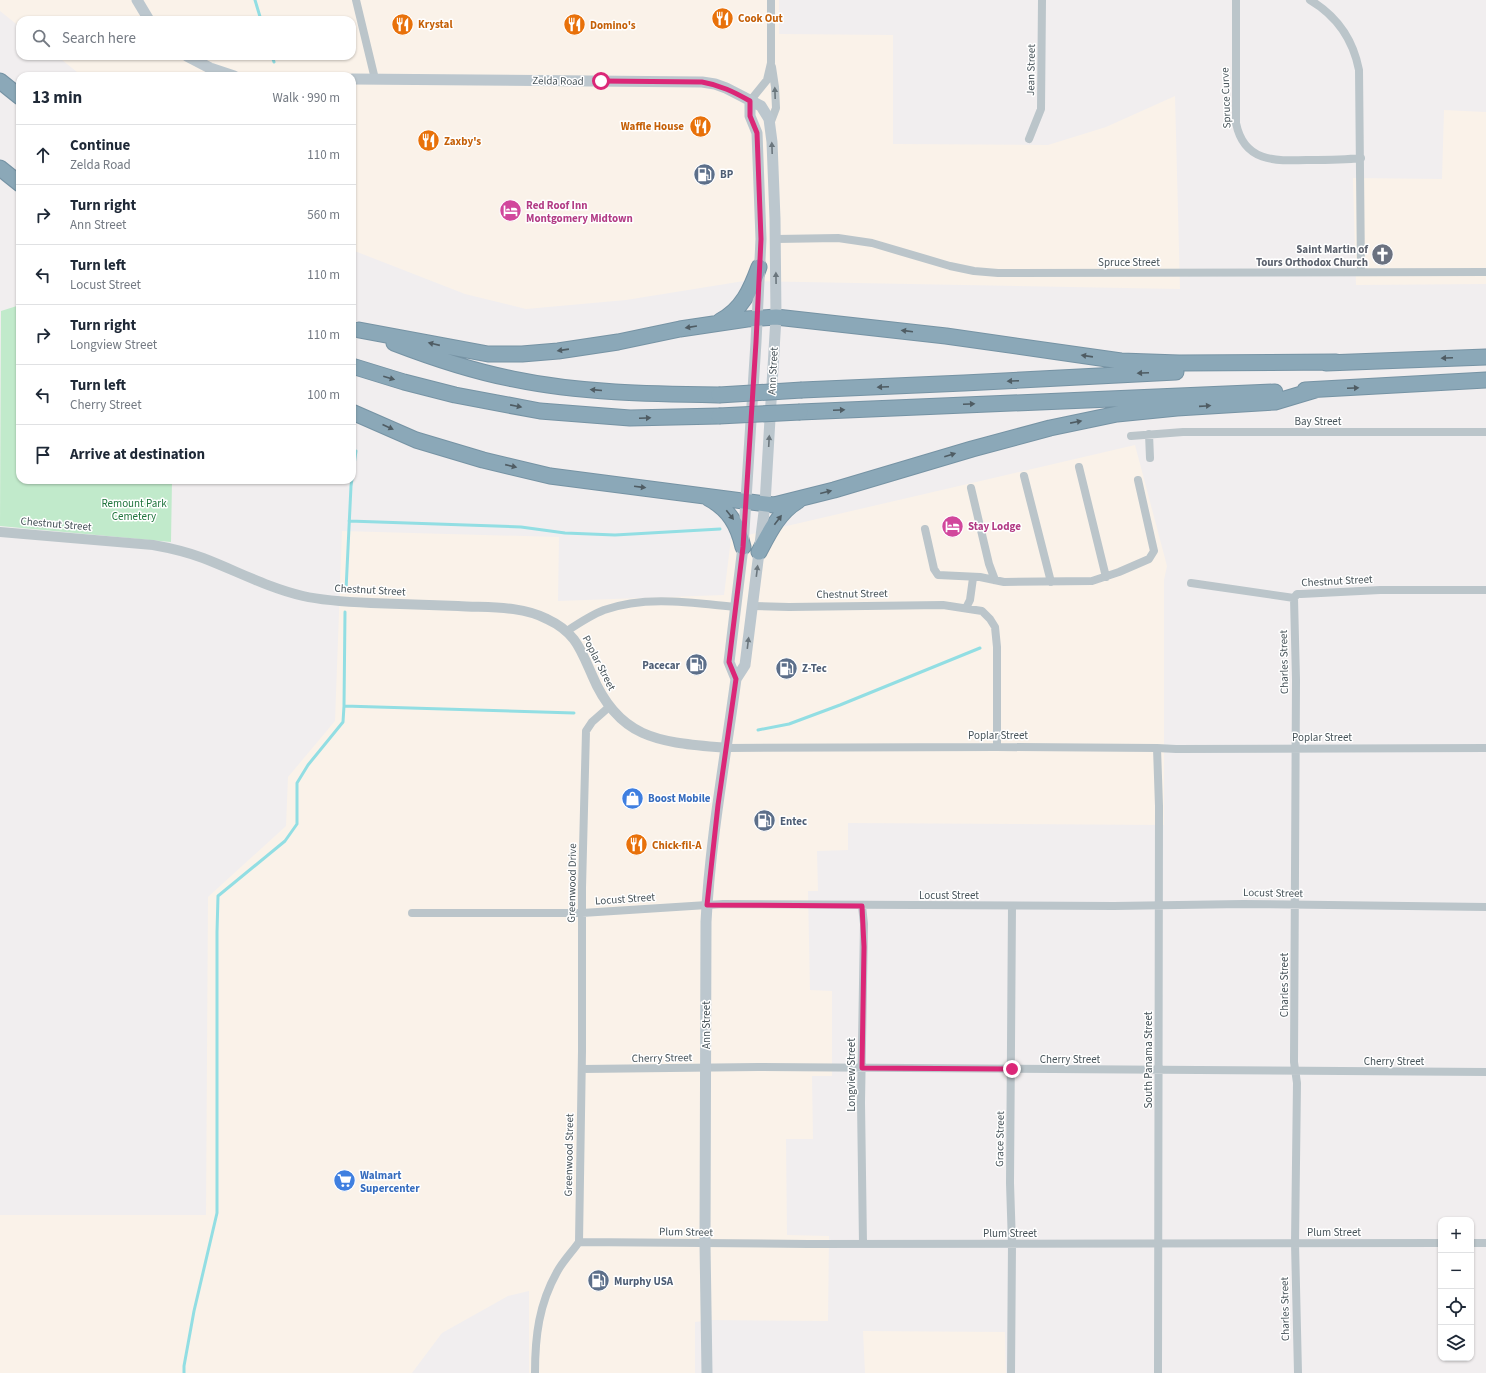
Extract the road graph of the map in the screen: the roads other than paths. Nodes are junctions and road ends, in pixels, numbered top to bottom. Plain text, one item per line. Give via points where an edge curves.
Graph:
1 (137, 0) edge
2 (356, 0) edge
3 (771, 0) edge
4 (1042, 0) edge
5 (1236, 0) edge
6 (1310, 0) edge
7 (147, 16) edge
8 (195, 60) edge
9 (771, 61) junction
10 (222, 72) edge
11 (356, 79) edge
12 (375, 79) junction
13 (0, 81) edge
14 (16, 94) edge
15 (750, 101) junction
16 (770, 125) junction
17 (1030, 139) dead end
18 (1361, 158) junction
19 (0, 168) edge
20 (16, 181) edge
21 (776, 239) junction
22 (759, 267) junction
23 (1361, 272) junction
24 (1486, 272) edge
25 (757, 317) junction
26 (776, 317) junction
27 (714, 324) junction
28 (356, 328) edge
29 (1486, 357) edge
30 (1336, 362) junction
31 (356, 367) edge
32 (1486, 380) edge
33 (1314, 390) junction
34 (356, 414) edge
35 (1486, 432) edge
36 (1149, 434) junction
37 (1131, 436) dead end
38 (1150, 458) dead end
39 (1079, 467) dead end
40 (1024, 476) dead end
41 (1138, 480) dead end
42 (971, 488) dead end
43 (702, 495) junction
44 (805, 497) junction
45 (746, 501) junction
46 (765, 504) junction
47 (925, 529) dead end
48 (0, 532) edge
49 (743, 547) junction
50 (759, 552) junction
51 (1106, 577) junction
52 (972, 578) junction
53 (995, 580) junction
54 (1051, 582) junction
55 (1191, 583) dead end
56 (1486, 590) edge
57 (1294, 598) junction
58 (752, 606) junction
59 (736, 607) junction
60 (966, 608) junction
61 (566, 631) junction
62 (736, 679) junction
63 (610, 707) junction
64 (997, 747) junction
65 (727, 748) junction
66 (1157, 748) junction
67 (1486, 748) edge
68 (1296, 749) junction
69 (1296, 904) junction
70 (707, 905) junction
71 (1158, 905) junction
72 (862, 906) junction
73 (1012, 906) junction
74 (1486, 907) edge
75 (412, 913) dead end
76 (582, 914) junction
77 (706, 1068) junction
78 (862, 1068) junction
79 (582, 1069) junction
80 (1012, 1069) junction
81 (1159, 1070) junction
82 (1295, 1072) junction
83 (1486, 1072) edge
84 (579, 1242) junction
85 (1295, 1243) junction
86 (1438, 1243) edge
87 (1474, 1243) edge
88 (1486, 1243) edge
89 (705, 1244) junction
90 (863, 1244) junction
91 (1012, 1244) junction
92 (1158, 1244) junction
93 (705, 1370) edge
94 (535, 1373) edge
95 (1011, 1373) edge
96 (1158, 1373) edge
97 (1298, 1373) edge

1 - 7 main road
2 - 12 street
3 - 9 street, Ann Street
4 - 17 street, Jean Street via 1041,109
5 - 18 street, Spruce Curve via 1236,123 1240,138 1253,152 1269,160
6 - 18 street via 1322,7 1341,26 1358,62
8 - 10 main road
9 - 15 street, Ann Street via 767,80
16 -> 9 street, Ann Street via 776,108
11 - 12 main road, Zelda Road
12 - 15 main road, Zelda Road via 702,82 726,88
13 - 14 highway
15 - 16 main road, Zelda Road via 761,106
15 - 22 main road, Ann Street via 750,116 757,133 759,164
21 -> 16 main road, Ann Street
18 - 23 street
19 - 20 highway
21 - 23 street, Spruce Street via 838,238 872,243 950,266 998,273
26 -> 21 main road, Ann Street
22 - 25 main road, Ann Street
22 - 27 highway via 751,288 737,310
23 - 24 street, Spruce Street
25 - 26 highway
25 - 27 highway
25 - 45 main road, Ann Street
30 -> 26 highway via 1120,361 946,336
46 -> 26 main road, Ann Street
27 -> 28 highway via 610,344 522,354 488,354
30 -> 28 highway, bridge via 719,395 648,394 574,388 513,379 458,366
29 -> 30 highway
31 -> 33 highway, bridge via 404,382 540,411 630,418
33 -> 32 highway
44 -> 33 highway via 1050,428 1117,414 1275,402
34 -> 43 highway via 416,440 550,476
35 - 36 street, Bay Street
36 - 37 street, Bay Street
36 - 38 street
39 - 51 street
40 - 54 street
41 - 51 street via 1154,551 1149,559
42 - 53 street
43 - 45 highway
43 -> 49 highway via 716,502 731,516
44 - 46 highway via 774,505
50 -> 44 highway via 788,507
45 - 46 highway
45 - 49 main road, Ann Street
46 - 50 main road, Ann Street
47 - 52 street via 938,576
48 - 61 street, Chestnut Street via 153,545 172,549 202,558 274,588 304,596 356,602 520,609 547,618
49 - 59 main road, Ann Street
58 -> 50 main road, Ann Street
51 - 54 street via 1092,581
52 - 53 street
52 - 60 street via 970,600
53 - 54 street
55 - 57 street, Chestnut Street
56 - 57 street, Chestnut Street via 1380,590 1297,594
57 - 68 street, Charles Street
58 - 60 street, Chestnut Street
62 -> 58 main road, Ann Street via 745,665
59 - 61 street via 657,601 636,603 604,610
59 - 62 main road, Ann Street via 729,662
60 - 64 street, Chestnut Street via 982,611 995,626
61 - 63 street, Poplar Street via 576,641 599,691
62 - 65 main road, Ann Street
63 - 65 street, Poplar Street via 633,729 661,740
63 - 76 street, Greenwood Drive via 592,722 586,731
64 - 65 street, Poplar Street
64 - 66 street, Poplar Street
65 - 70 main road, Ann Street
66 - 68 street, Poplar Street
66 - 71 street, South Panama Street
67 - 68 street, Poplar Street
68 - 69 street, Charles Street
69 - 71 street, Locust Street
69 - 74 street, Locust Street
69 - 82 street, Charles Street
70 - 72 street, Locust Street
70 - 76 street, Locust Street
70 - 77 main road, Ann Street
71 - 73 street, Locust Street
71 - 81 street, South Panama Street
72 - 73 street, Locust Street
72 - 78 street, Longview Street
73 - 80 street, Grace Street
75 - 76 street, Locust Street
76 - 79 street, Greenwood Drive
77 - 78 street, Cherry Street
77 - 79 street, Cherry Street
77 - 89 main road, Ann Street
78 - 80 street, Cherry Street
78 - 90 street, Longview Street
79 - 84 street, Greenwood Street
80 - 81 street, Cherry Street
80 - 91 street, Grace Street
81 - 82 street, Cherry Street
81 - 92 street, South Panama Street
82 - 83 street, Cherry Street
82 - 85 street, Charles Street
84 - 89 street, Plum Street
84 - 94 street via 548,1290 539,1317
85 - 86 street, Plum Street
85 - 92 street, Plum Street
85 - 97 street, Charles Street
87 - 88 street
89 - 90 street, Plum Street
89 - 93 main road, Ann Street
90 - 91 street, Plum Street
91 - 92 street, Plum Street
91 - 95 street, Grace Street
92 - 96 street, South Panama Street

